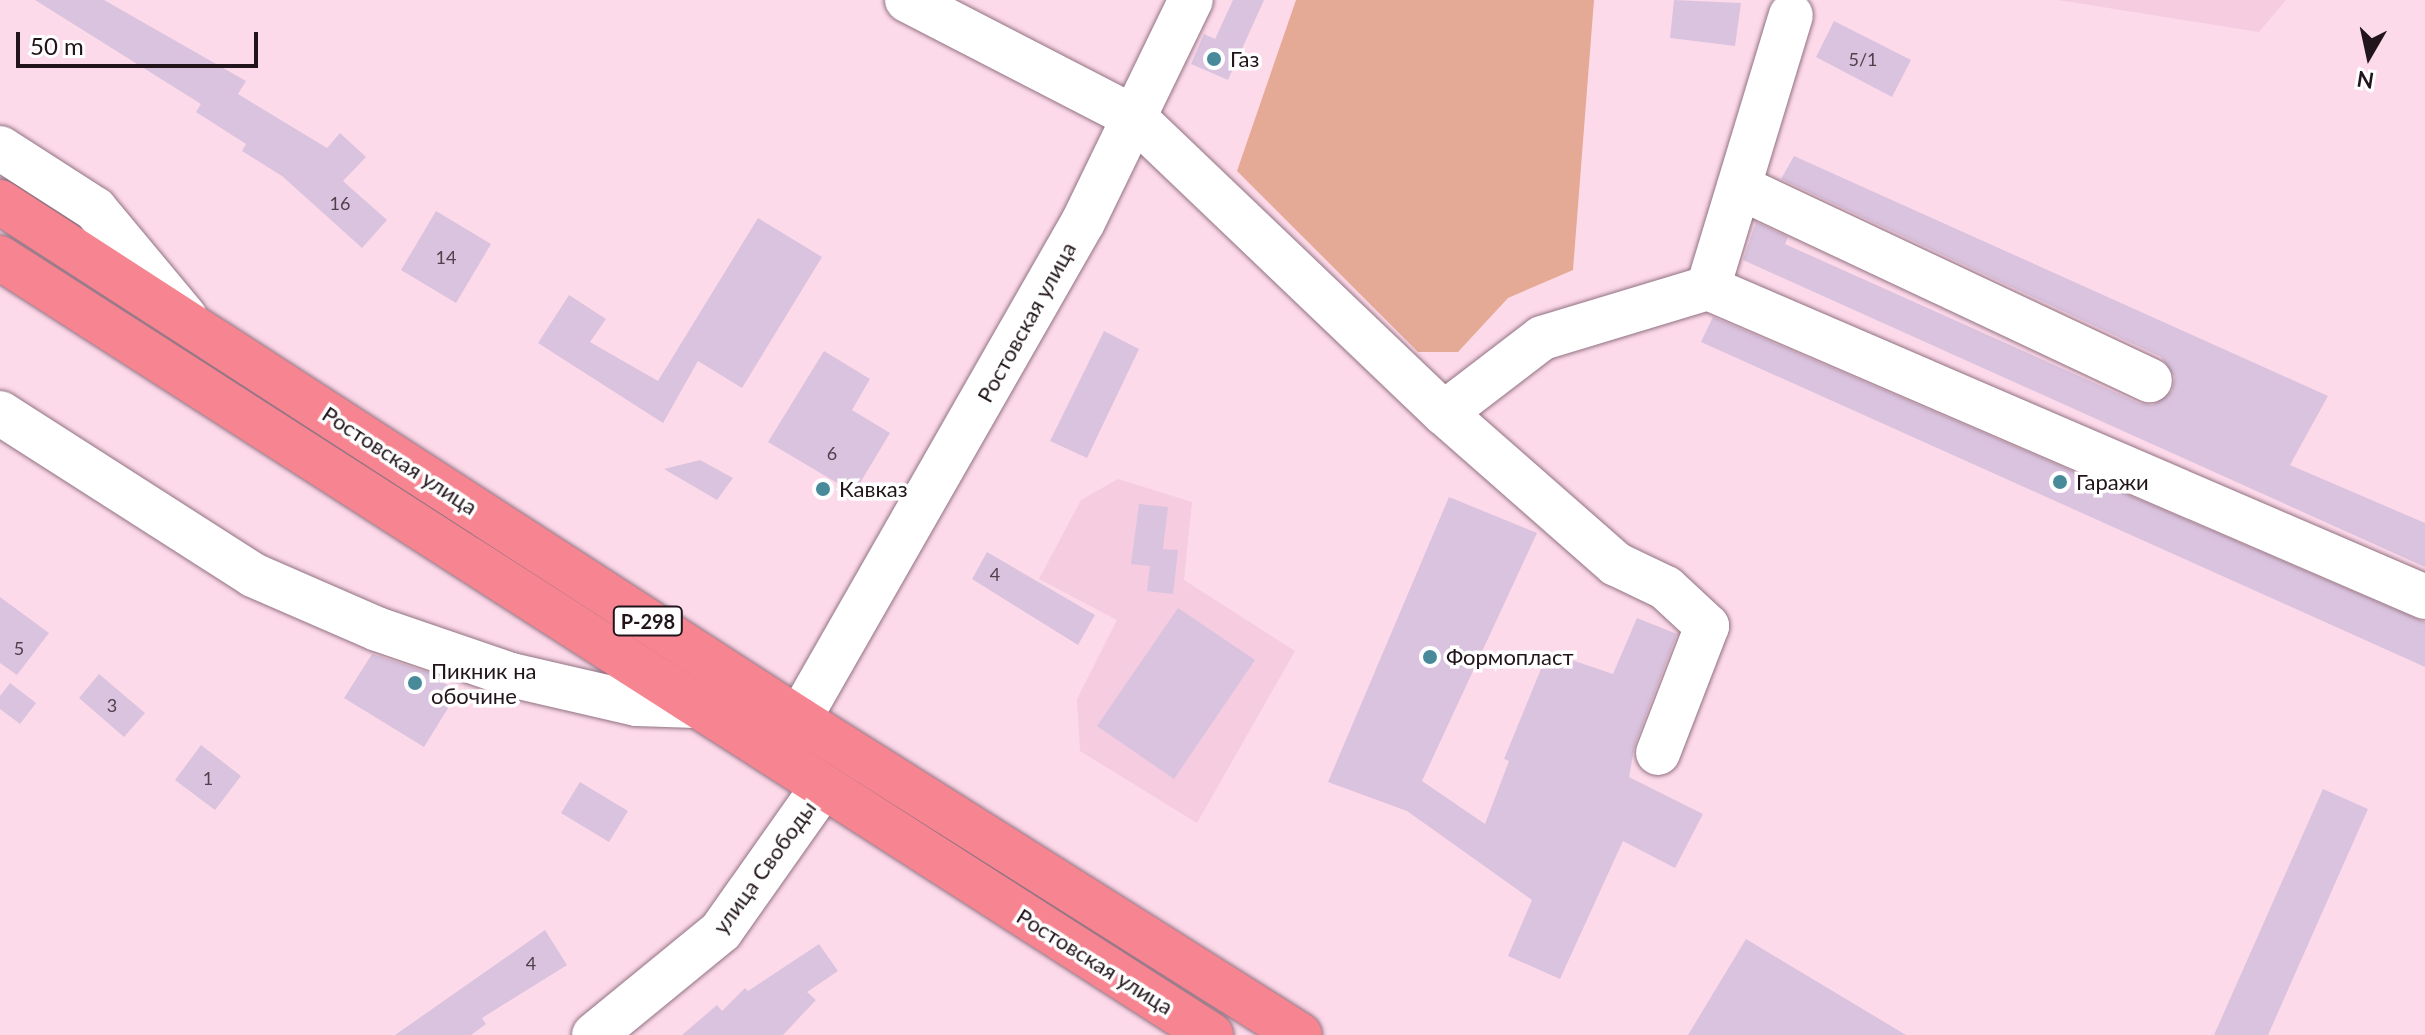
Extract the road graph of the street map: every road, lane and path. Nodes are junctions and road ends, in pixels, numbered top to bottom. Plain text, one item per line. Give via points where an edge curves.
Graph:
1 (907, 0) edge
2 (1191, 3) edge
3 (1791, 15) dead end
4 (1134, 117) junction
5 (0, 148) edge
6 (1739, 187) junction
7 (0, 202) edge
8 (0, 258) edge
9 (1708, 288) junction
10 (192, 325) junction
11 (2150, 380) dead end
12 (0, 413) edge
13 (1444, 413) junction
14 (2425, 597) edge
15 (696, 706) junction
16 (799, 719) junction
17 (1658, 753) dead end
18 (822, 788) junction
19 (594, 1035) edge
20 (1211, 1035) edge
21 (1300, 1035) edge

1 - 4 street
2 - 4 street, Ростовская улица
3 - 6 street
4 - 13 street
4 - 16 street, Ростовская улица via 1083,222
5 - 10 street via 95,209
6 - 9 street
6 - 11 street
7 - 10 highway, Ростовская улица / Р-298
8 - 15 highway, Ростовская улица / Р-298
9 - 13 street via 1542,338
9 - 14 street
10 - 16 highway, Ростовская улица / Р-298
12 - 15 street via 253,575 363,623 511,675 637,704
13 - 17 street via 1616,564 1666,588 1707,626
15 - 18 highway, Ростовская улица / Р-298
16 - 21 highway, Ростовская улица / Р-298
18 - 19 street, улица Свободы via 721,931
18 - 20 highway, Ростовская улица / Р-298

